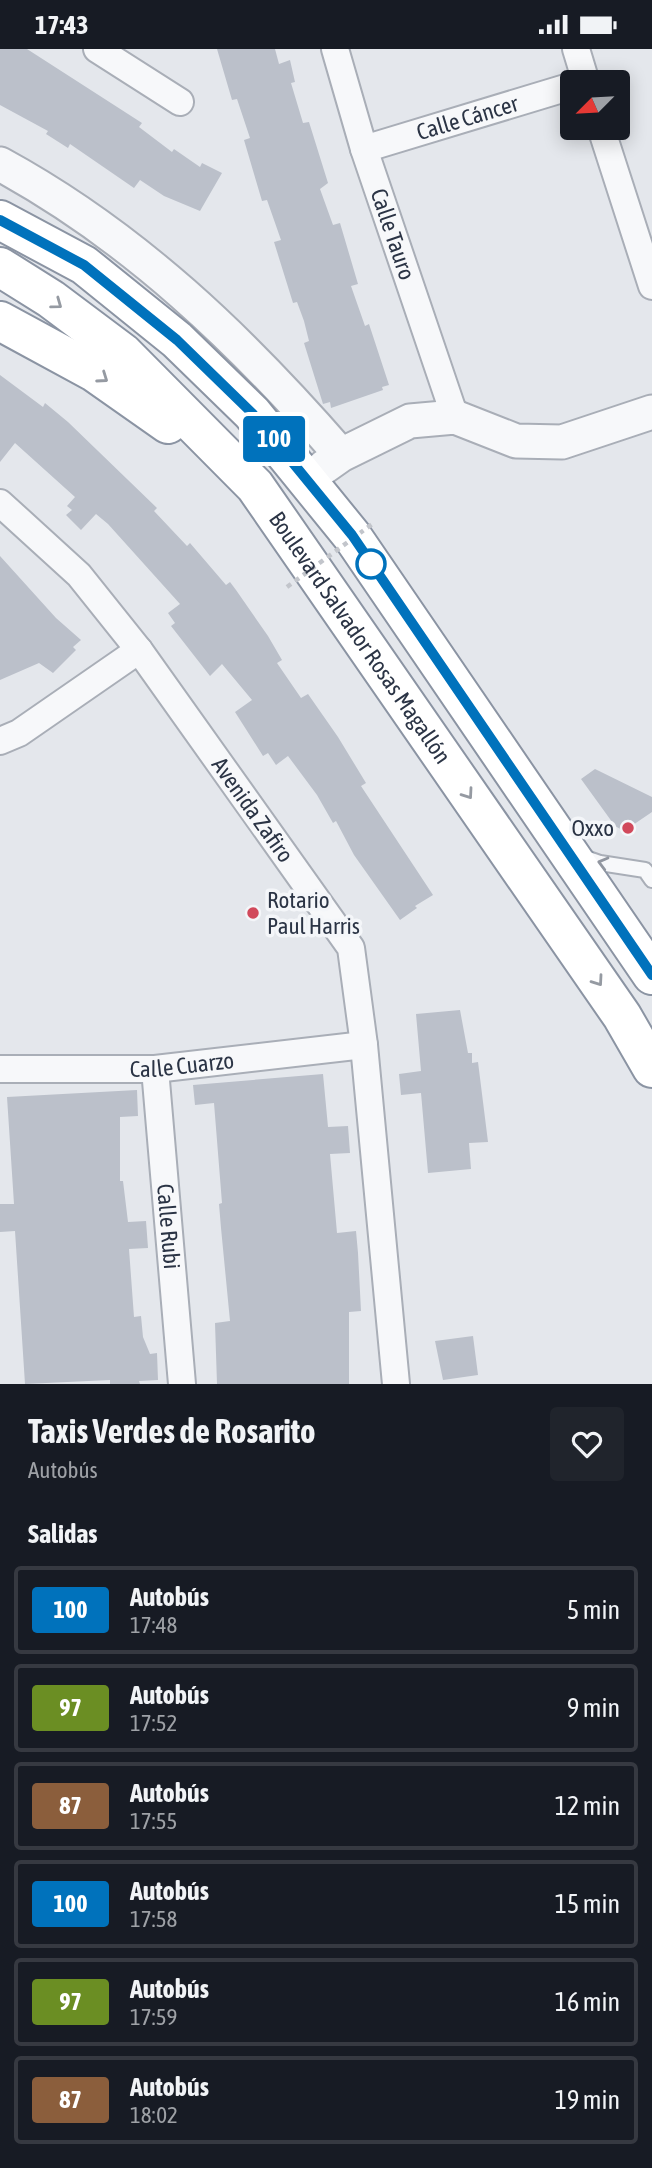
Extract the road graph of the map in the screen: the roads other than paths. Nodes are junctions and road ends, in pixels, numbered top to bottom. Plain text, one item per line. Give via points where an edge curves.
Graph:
1 (97, 49) edge
2 (335, 49) edge
3 (576, 49) edge
4 (582, 70) edge
5 (560, 90) edge
6 (180, 102) dead end
7 (605, 140) edge
8 (364, 149) junction
9 (0, 164) edge
10 (0, 220) edge
11 (0, 267) edge
12 (652, 286) edge
13 (0, 321) edge
14 (652, 412) edge
15 (455, 417) junction
16 (341, 455) junction
17 (308, 479) junction
18 (255, 486) junction
19 (0, 503) edge
20 (139, 650) junction
21 (0, 741) edge
22 (555, 836) junction
23 (652, 880) edge
24 (652, 975) edge
25 (622, 1016) junction
26 (364, 1045) junction
27 (652, 1052) edge
28 (652, 1068) edge
29 (0, 1069) edge
30 (155, 1069) junction
31 (182, 1384) edge
32 (396, 1384) edge

1 - 6 street
2 - 8 street, Calle Tauro
3 - 4 street
5 - 8 street, Calle Cáncer
7 - 12 street
8 - 15 street, Calle Tauro
9 - 16 street via 45,188 194,302 242,345
10 - 17 highway via 84,265 177,340 252,413
11 -> 18 highway, Boulevard Salvador Rosas Magallón via 123,353
13 -> 18 highway via 94,372
14 - 15 street via 562,442 516,441
15 - 16 street via 410,421
16 - 17 street
17 - 22 highway via 352,535
18 -> 25 highway, Boulevard Salvador Rosas Magallón
19 - 20 street, Avenida Zafiro via 79,575
20 - 21 street via 19,733
20 - 26 street, Avenida Zafiro via 351,947
23 -> 22 lane via 645,870 581,856
22 - 24 highway
25 - 27 highway
25 - 28 highway, Boulevard Salvador Rosas Magallón
26 - 30 street, Calle Cuarzo
26 - 32 street, Avenida Zafiro
29 - 30 street, Calle Cuarzo
30 - 31 street, Calle Rubi

